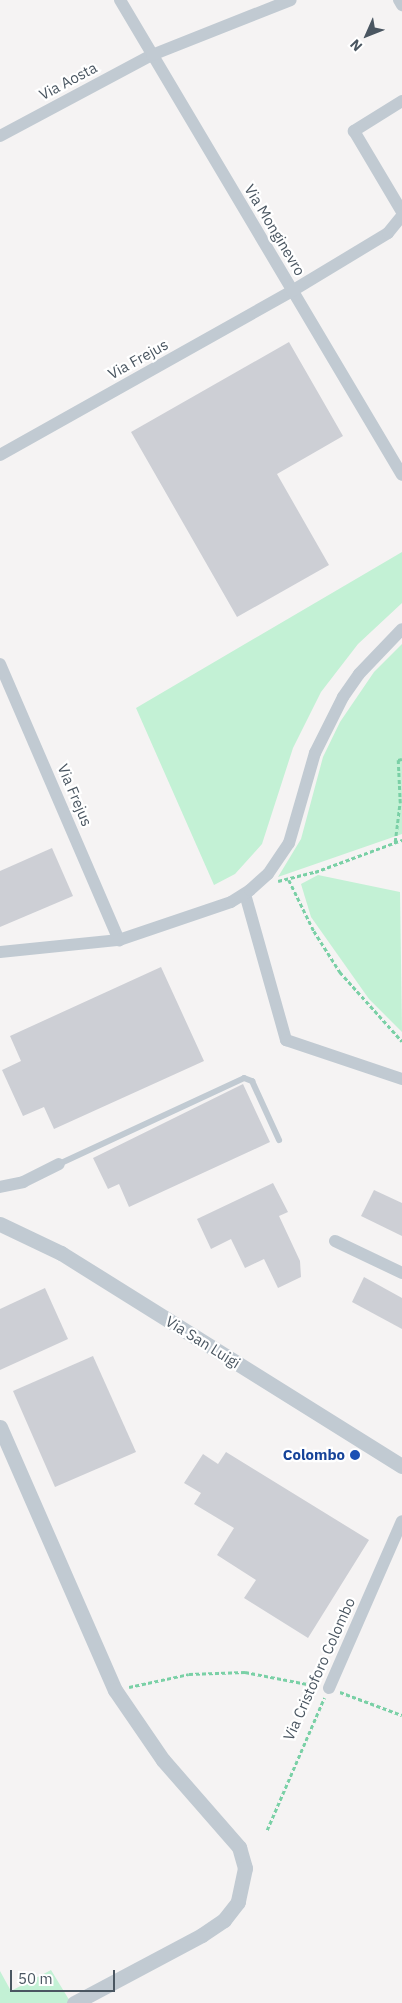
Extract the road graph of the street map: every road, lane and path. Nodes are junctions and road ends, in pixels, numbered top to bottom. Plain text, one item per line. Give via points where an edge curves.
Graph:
1 (120, 0) edge
2 (291, 0) edge
3 (399, 0) edge
4 (402, 5) edge
5 (152, 54) junction
6 (402, 101) edge
7 (0, 136) edge
8 (402, 214) edge
9 (402, 227) edge
10 (388, 233) junction
11 (292, 291) junction
12 (0, 455) edge
13 (400, 468) edge
14 (402, 629) edge
15 (0, 664) edge
16 (402, 759) edge
17 (402, 840) edge
18 (395, 843) junction
19 (268, 874) junction
20 (289, 880) junction
21 (245, 894) junction
22 (119, 940) junction
23 (0, 952) edge
24 (402, 1042) edge
25 (402, 1079) edge
26 (279, 1140) dead end
27 (60, 1164) joint
28 (0, 1187) edge
29 (0, 1224) edge
30 (335, 1242) dead end
31 (402, 1273) edge
32 (0, 1428) edge
33 (402, 1466) edge
34 (402, 1521) edge
35 (329, 1688) junction
36 (115, 1690) junction
37 (402, 1715) edge
38 (267, 1830) dead end
39 (81, 2001) edge

1 - 5 street, Via Monginevro
2 - 5 street, Via Aosta
3 - 4 street
5 - 7 street, Via Aosta
5 - 11 street, Via Monginevro
6 - 8 street via 354,131
8 - 10 street
9 - 10 street
10 - 11 street, Via Frejus
11 - 12 street, Via Frejus
11 - 13 street, Via Monginevro
14 - 19 street via 359,674 328,725 306,779 289,843
15 - 22 street, Via Frejus
16 - 18 path via 398,760 400,803
17 - 18 path
18 - 20 path
19 - 20 path via 282,882
19 - 21 street
20 - 24 path via 314,931 340,972
21 - 22 street
21 - 25 street via 286,1040
22 - 23 street
26 - 27 lane via 252,1081 244,1078
27 - 28 street via 23,1182
29 - 33 street, Via San Luigi via 61,1253
30 - 31 street
32 - 36 street
34 - 35 street, Via Cristoforo Colombo
35 - 36 path via 245,1672 190,1674
35 - 37 path
35 - 38 path, Via Cristoforo Colombo
36 - 39 street via 162,1760 239,1847 244,1880 238,1902 224,1920

